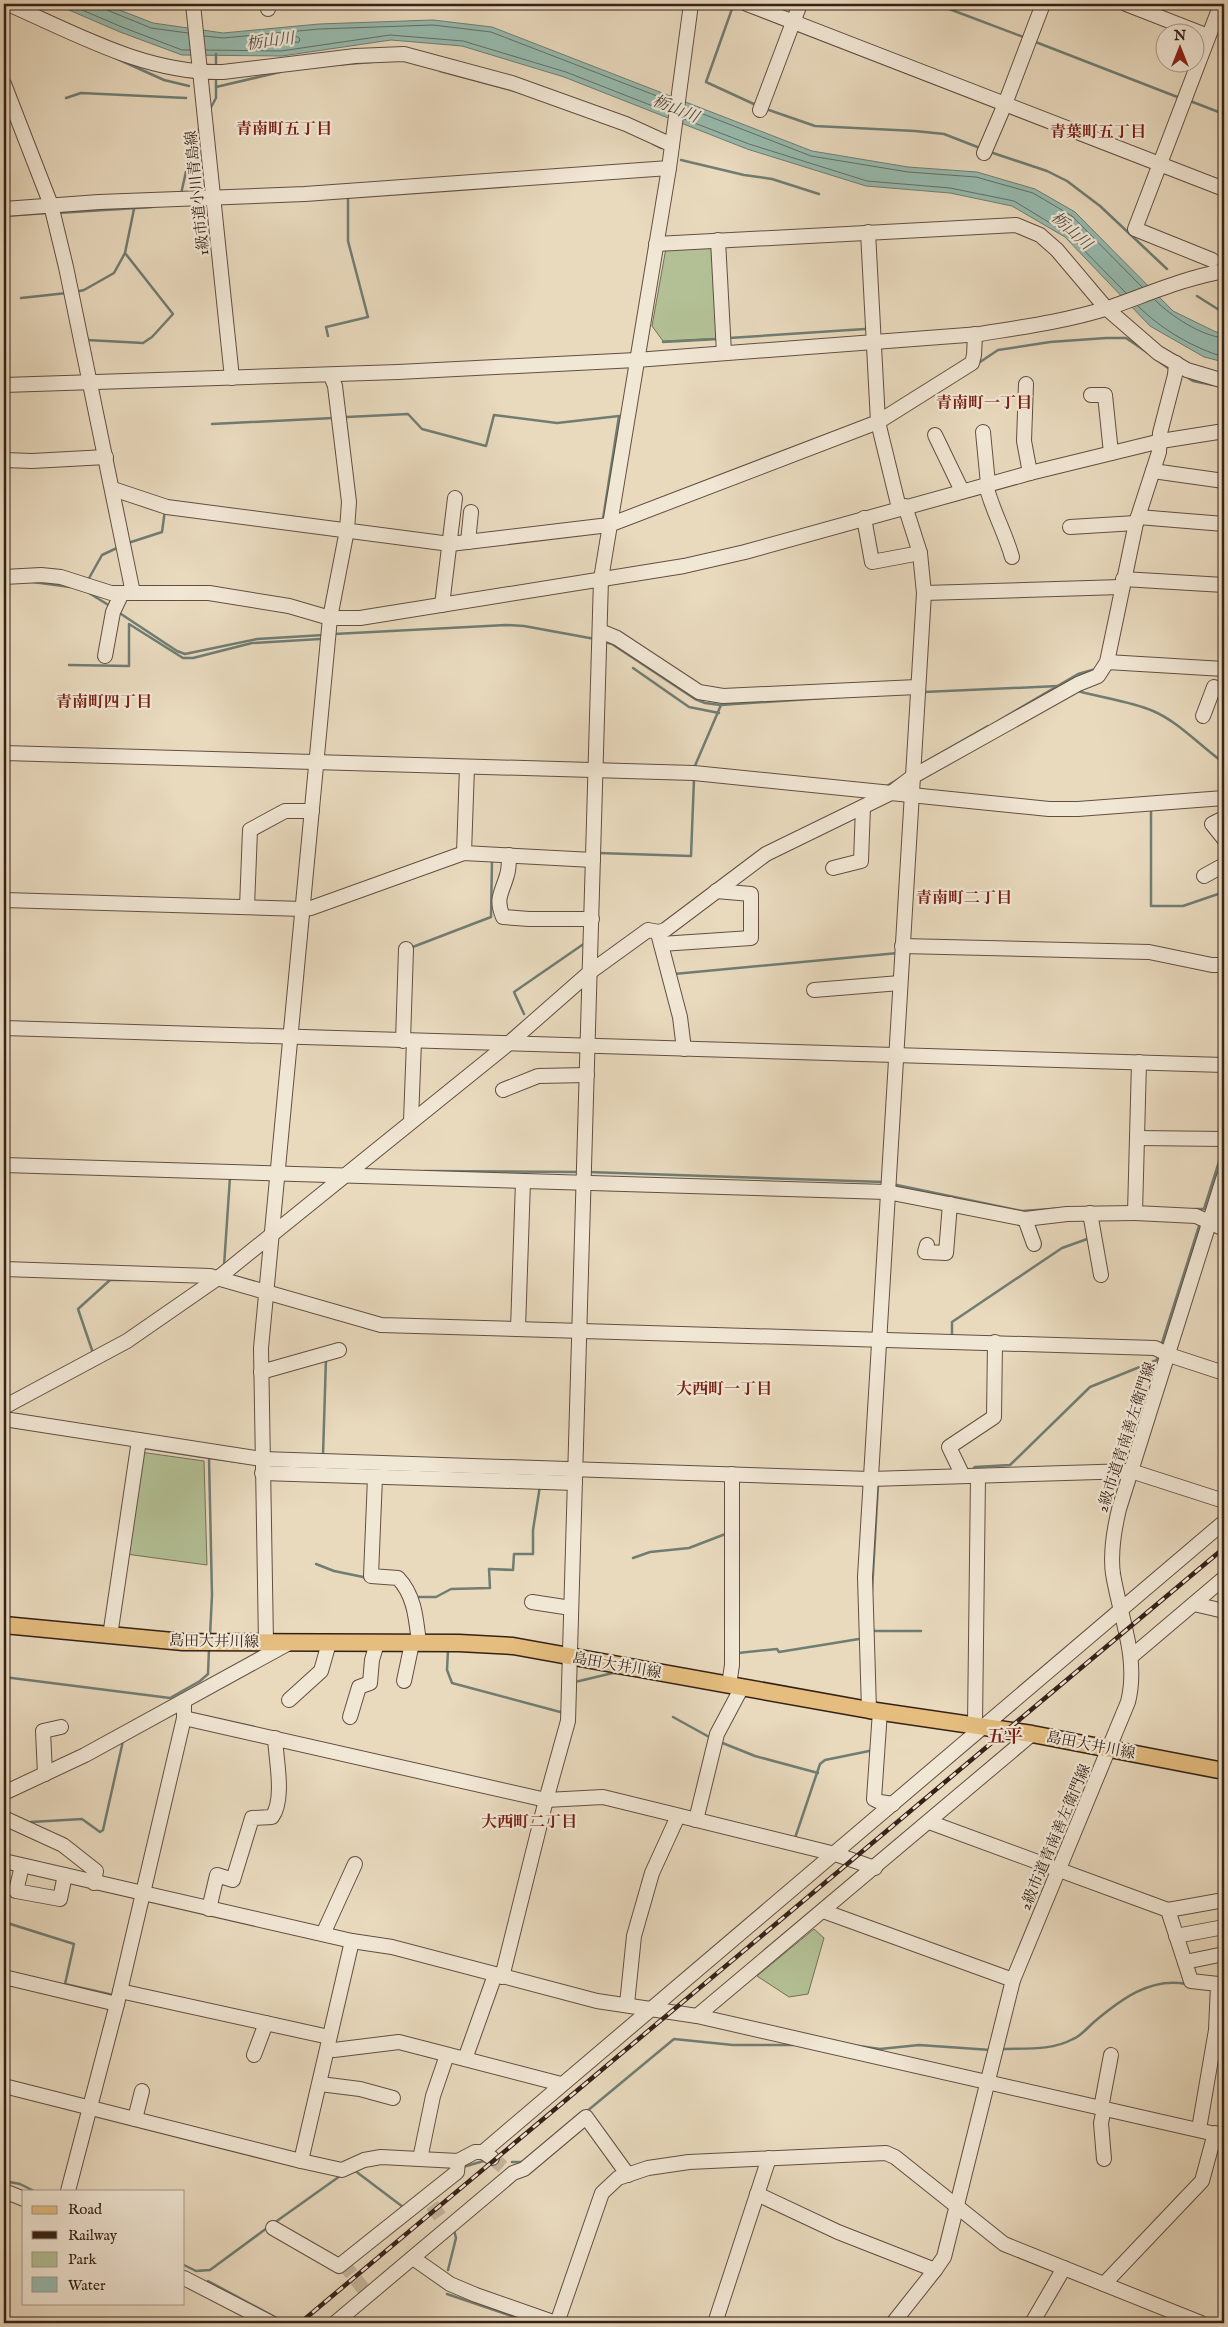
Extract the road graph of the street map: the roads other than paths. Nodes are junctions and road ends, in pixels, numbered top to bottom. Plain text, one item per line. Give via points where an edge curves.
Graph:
1 (8, 4) edge
2 (691, 4) edge
3 (747, 4) edge
4 (800, 4) edge
5 (1043, 4) edge
6 (1126, 4) edge
7 (1221, 4) edge
8 (194, 7) edge
9 (793, 22) junction
10 (1208, 36) junction
11 (209, 71) junction
12 (4, 84) edge
13 (1005, 104) junction
14 (760, 110) dead end
15 (672, 141) junction
16 (984, 153) dead end
17 (1160, 164) junction
18 (669, 168) junction
19 (1224, 189) edge
20 (214, 197) junction
21 (51, 205) junction
22 (4, 209) edge
23 (868, 232) junction
24 (718, 240) junction
25 (656, 244) junction
26 (1212, 260) dead end
27 (1224, 271) edge
28 (1106, 308) junction
29 (976, 334) junction
30 (875, 340) junction
31 (724, 353) junction
32 (636, 360) junction
33 (1176, 363) junction
34 (332, 376) junction
35 (232, 378) junction
36 (1224, 381) edge
37 (91, 383) junction
38 (1026, 384) dead end
39 (4, 385) edge
40 (1091, 394) dead end
41 (878, 422) junction
42 (1224, 431) edge
43 (983, 432) dead end
44 (935, 435) dead end
45 (1161, 441) junction
46 (1111, 453) junction
47 (106, 457) junction
48 (4, 460) edge
49 (1153, 472) junction
50 (1030, 473) junction
51 (1224, 481) edge
52 (987, 484) junction
53 (113, 490) junction
54 (962, 491) junction
55 (456, 498) dead end
56 (902, 507) junction
57 (471, 512) dead end
58 (864, 518) junction
59 (1137, 520) junction
60 (1224, 524) edge
61 (610, 525) junction
62 (1070, 526) dead end
63 (346, 534) junction
64 (468, 542) junction
65 (449, 548) junction
66 (920, 554) junction
67 (1012, 557) dead end
68 (1224, 576) edge
69 (4, 577) edge
70 (1123, 579) junction
71 (601, 580) junction
72 (1224, 585) edge
73 (127, 593) junction
74 (924, 594) junction
75 (442, 605) junction
76 (330, 618) junction
77 (600, 631) junction
78 (105, 656) dead end
79 (1107, 662) junction
80 (1219, 669) edge
81 (917, 687) junction
82 (1219, 690) edge
83 (1203, 716) dead end
84 (4, 752) edge
85 (317, 762) junction
86 (467, 767) junction
87 (596, 771) junction
88 (912, 778) junction
89 (891, 793) junction
90 (911, 795) junction
91 (1224, 798) edge
92 (862, 807) junction
93 (312, 811) junction
94 (1224, 818) edge
95 (1224, 839) edge
96 (464, 853) junction
97 (509, 855) junction
98 (593, 860) junction
99 (1224, 865) edge
100 (833, 868) dead end
101 (1204, 876) dead end
102 (716, 891) junction
103 (4, 900) edge
104 (247, 907) junction
105 (303, 909) junction
106 (592, 919) junction
107 (659, 938) junction
108 (902, 946) junction
109 (406, 949) dead end
110 (1224, 965) edge
111 (590, 972) junction
112 (900, 983) junction
113 (814, 990) dead end
114 (4, 1028) edge
115 (290, 1037) junction
116 (408, 1041) junction
117 (508, 1044) junction
118 (588, 1046) junction
119 (684, 1049) junction
120 (895, 1056) junction
121 (1139, 1062) junction
122 (1224, 1065) edge
123 (587, 1075) junction
124 (503, 1090) dead end
125 (411, 1120) junction
126 (1138, 1138) junction
127 (1224, 1139) edge
128 (4, 1164) edge
129 (278, 1174) junction
130 (346, 1176) junction
131 (1224, 1176) edge
132 (523, 1181) junction
133 (584, 1182) junction
134 (888, 1192) junction
135 (950, 1204) junction
136 (1135, 1213) junction
137 (1090, 1214) junction
138 (1025, 1219) junction
139 (1211, 1222) junction
140 (1224, 1229) edge
141 (272, 1236) junction
142 (1034, 1244) dead end
143 (927, 1245) dead end
144 (4, 1269) edge
145 (1101, 1275) dead end
146 (218, 1278) junction
147 (267, 1292) junction
148 (518, 1329) junction
149 (579, 1331) junction
150 (879, 1339) junction
151 (995, 1342) junction
152 (339, 1350) dead end
153 (1169, 1355) junction
154 (261, 1372) junction
155 (1224, 1373) edge
156 (4, 1407) edge
157 (4, 1419) edge
158 (139, 1440) junction
159 (262, 1466) junction
160 (576, 1468) junction
161 (1132, 1471) junction
162 (732, 1474) junction
163 (963, 1476) junction
164 (978, 1476) junction
165 (375, 1477) junction
166 (870, 1479) junction
167 (575, 1483) junction
168 (1224, 1502) edge
169 (1224, 1522) edge
170 (1224, 1578) edge
171 (532, 1602) dead end
172 (1194, 1604) junction
173 (571, 1608) junction
174 (1121, 1609) junction
175 (1224, 1611) edge
176 (4, 1625) edge
177 (110, 1636) junction
178 (266, 1642) junction
179 (290, 1643) junction
180 (329, 1643) junction
181 (377, 1643) junction
182 (415, 1643) junction
183 (1132, 1656) junction
184 (569, 1657) junction
185 (404, 1681) dead end
186 (736, 1686) junction
187 (289, 1700) dead end
188 (184, 1701) junction
189 (874, 1710) junction
190 (350, 1717) dead end
191 (184, 1718) junction
192 (980, 1726) junction
193 (61, 1727) dead end
194 (1032, 1734) junction
195 (274, 1738) junction
196 (1110, 1748) junction
197 (1224, 1771) edge
198 (45, 1774) junction
199 (4, 1793) edge
200 (546, 1800) junction
201 (893, 1804) junction
202 (678, 1816) junction
203 (4, 1818) edge
204 (696, 1820) junction
205 (929, 1822) junction
206 (835, 1854) junction
207 (4, 1861) edge
208 (355, 1864) dead end
209 (22, 1866) junction
210 (875, 1868) junction
211 (1058, 1870) junction
212 (65, 1875) junction
213 (94, 1883) junction
214 (142, 1894) junction
215 (1224, 1900) edge
216 (209, 1909) junction
217 (1168, 1910) junction
218 (823, 1912) junction
219 (1224, 1927) edge
220 (322, 1934) junction
221 (1176, 1936) junction
222 (352, 1941) junction
223 (1224, 1954) edge
224 (1185, 1962) junction
225 (499, 1976) junction
226 (4, 1977) edge
227 (1013, 1980) junction
228 (119, 1997) junction
229 (627, 2004) junction
230 (652, 2009) junction
231 (697, 2016) junction
232 (266, 2023) junction
233 (329, 2042) junction
234 (254, 2055) dead end
235 (447, 2055) junction
236 (1111, 2055) dead end
237 (465, 2060) junction
238 (987, 2082) junction
239 (320, 2084) junction
240 (561, 2084) junction
241 (4, 2086) edge
242 (142, 2091) dead end
243 (393, 2098) dead end
244 (90, 2108) junction
245 (1102, 2108) junction
246 (135, 2119) junction
247 (1199, 2129) junction
248 (1220, 2134) edge
249 (769, 2158) junction
250 (420, 2159) junction
251 (1104, 2159) dead end
252 (301, 2161) junction
253 (458, 2161) junction
254 (628, 2175) junction
255 (68, 2190) edge
256 (4, 2191) edge
257 (757, 2194) junction
258 (22, 2198) edge
259 (957, 2206) junction
260 (273, 2228) dead end
261 (413, 2258) junction
262 (1064, 2268) junction
263 (935, 2270) junction
264 (185, 2279) edge
265 (1104, 2284) junction
266 (261, 2321) edge
267 (335, 2323) edge
268 (556, 2323) edge
269 (714, 2323) edge
270 (893, 2323) edge
271 (1032, 2323) edge
272 (1201, 2323) edge

1 - 11 street via 124,54 157,65
2 - 15 street
3 - 9 street
4 - 9 street
5 - 13 street
6 - 10 street
7 - 10 street
8 - 11 street, 1級市道小川青島線
9 - 13 street
9 - 14 street
10 - 17 street
11 - 15 street via 404,54 512,83
11 - 20 street, 1級市道小川青島線 via 204,104
12 - 21 street
13 - 16 street
13 - 17 street
15 - 18 street
17 - 19 street
17 - 26 street via 1136,229
18 - 20 street via 305,194
18 - 25 street
20 - 21 street
20 - 35 street, 1級市道小川青島線
21 - 22 street
21 - 37 street
23 - 24 street
23 - 28 street via 1016,225 1040,235 1057,250
23 - 30 street
24 - 25 street
24 - 31 street
25 - 32 street
27 - 28 street
28 - 29 street via 1024,327
28 - 33 street via 1158,353
29 - 30 street
29 - 41 street via 972,363
30 - 31 street
30 - 41 street
31 - 32 street
32 - 34 street
32 - 61 street
33 - 36 street via 1187,370
33 - 45 street
34 - 35 street
34 - 63 street via 349,502
35 - 37 street
37 - 39 street
37 - 47 street
38 - 50 street via 1024,441
40 - 46 street via 1105,394
41 - 56 street
41 - 61 street
42 - 45 street
43 - 52 street
44 - 54 street
45 - 46 street
45 - 49 street
46 - 50 street
47 - 48 street
47 - 53 street
49 - 51 street
49 - 59 street
50 - 52 street
52 - 54 street
52 - 67 street via 992,508 1004,530
53 - 63 street via 167,507
53 - 73 street via 124,546
54 - 56 street
55 - 65 street
56 - 58 street
56 - 66 street
57 - 64 street
58 - 66 street via 872,562
58 - 71 street via 745,552
59 - 60 street
59 - 62 street
59 - 70 street
61 - 64 street
61 - 71 street
63 - 65 street
63 - 76 street
64 - 65 street
65 - 75 street
66 - 74 street
68 - 70 street
69 - 73 street via 41,575
70 - 72 street
70 - 74 street
70 - 79 street
71 - 75 street
71 - 77 street
73 - 76 street via 210,593 290,606
73 - 78 street via 113,612
74 - 81 street
75 - 76 street via 360,618
76 - 85 street
77 - 81 street via 617,638 699,692 723,696
77 - 87 street
79 - 80 street
79 - 88 street via 1098,676 1078,684
80 - 82 street
81 - 88 street
82 - 83 street
84 - 85 street
85 - 86 street
85 - 93 street
86 - 87 street
86 - 96 street
87 - 89 street via 694,773
87 - 98 street
88 - 89 street
88 - 90 street
89 - 90 street
89 - 92 street
90 - 91 street via 1049,809
90 - 108 street
92 - 100 street via 861,861
92 - 102 street via 766,854
93 - 104 street via 284,811 250,830
93 - 105 street
94 - 95 street via 1212,824
96 - 97 street
96 - 105 street
97 - 98 street
97 - 106 street via 508,874 498,906 503,917
98 - 106 street
99 - 101 street
102 - 107 street
102 - 107 street via 751,894 751,938
103 - 104 street
104 - 105 street
105 - 115 street
106 - 111 street
107 - 111 street via 648,930
107 - 119 street via 680,1017
108 - 110 street via 1149,952
108 - 112 street
109 - 116 street
111 - 117 street
111 - 118 street
112 - 113 street
112 - 120 street
114 - 115 street
115 - 116 street
115 - 129 street
116 - 117 street
116 - 125 street
117 - 118 street
117 - 125 street
118 - 119 street
118 - 123 street
119 - 120 street
120 - 121 street
120 - 134 street
121 - 122 street
121 - 126 street
123 - 124 street via 538,1076
123 - 133 street
125 - 130 street
126 - 127 street
126 - 136 street
128 - 129 street
129 - 130 street
129 - 141 street
130 - 132 street
130 - 141 street
131 - 139 street, 2級市道青南善左衛門線
132 - 133 street
132 - 148 street
133 - 134 street
133 - 149 street
134 - 135 street
134 - 150 street
135 - 138 street
135 - 143 street via 946,1253 926,1252
136 - 137 street
136 - 139 street via 1196,1216
137 - 138 street
137 - 145 street
138 - 142 street
139 - 140 street
139 - 153 street, 2級市道青南善左衛門線
141 - 146 street
141 - 147 street
144 - 146 street
146 - 147 street
146 - 156 street via 127,1341
147 - 148 street via 381,1325
147 - 154 street
148 - 149 street
149 - 150 street
149 - 160 street
150 - 151 street
150 - 166 street
151 - 153 street via 1155,1348
151 - 163 street via 994,1417 949,1447
152 - 154 street
153 - 155 street
153 - 161 street, 2級市道青南善左衛門線
154 - 159 street
157 - 158 street
158 - 159 street
158 - 177 street
159 - 160 street
159 - 165 street
159 - 178 street
160 - 162 street
160 - 167 street
161 - 164 street
161 - 168 street
161 - 174 street, 2級市道青南善左衛門線 via 1119,1509 1112,1550
162 - 166 street
162 - 186 street via 732,1665
163 - 164 street
163 - 166 street
164 - 192 street
165 - 167 street
165 - 182 street via 371,1576 398,1578 406,1586 412,1599
166 - 189 street via 864,1577
167 - 173 street
169 - 174 street
170 - 172 street
171 - 173 street
172 - 175 street
172 - 183 street
173 - 184 street
174 - 183 street, 2級市道青南善左衛門線
174 - 192 street
176 - 177 main road, 島田大井川線
177 - 178 main road, 島田大井川線 via 183,1642
178 - 179 main road, 島田大井川線
179 - 180 main road, 島田大井川線
179 - 188 street
180 - 181 main road, 島田大井川線
180 - 187 street via 321,1671
181 - 182 main road, 島田大井川線
181 - 190 street via 370,1683 359,1687
182 - 184 main road, 島田大井川線 via 512,1646
182 - 185 street
183 - 196 street, 2級市道青南善左衛門線 via 1132,1687
184 - 186 main road, 島田大井川線
184 - 200 street via 568,1721
186 - 189 main road, 島田大井川線
186 - 204 street via 717,1734
188 - 191 street
188 - 198 street via 85,1756
189 - 192 main road, 島田大井川線
189 - 201 street via 874,1798
191 - 195 street
191 - 214 street
192 - 194 main road, 島田大井川線
192 - 201 street
193 - 198 street via 43,1730
194 - 196 main road, 島田大井川線
194 - 205 street
195 - 200 street
195 - 216 street via 277,1810 272,1817 252,1818 233,1880 217,1875
196 - 197 main road, 島田大井川線
196 - 211 street, 2級市道青南善左衛門線
198 - 199 street
200 - 202 street via 603,1798
200 - 225 street
201 - 206 street
202 - 204 street
202 - 229 street via 652,1873 634,1936
203 - 213 street via 63,1845 96,1871
204 - 206 street
205 - 210 street
205 - 211 street
206 - 210 street
206 - 230 street
207 - 209 street
208 - 220 street
209 - 212 street
209 - 212 street via 16,1891 60,1900
210 - 218 street
211 - 217 street
211 - 227 street, 2級市道青南善左衛門線
212 - 213 street
213 - 214 street
214 - 216 street
214 - 228 street
215 - 217 street
216 - 220 street
217 - 221 street
218 - 227 street
218 - 231 street
219 - 221 street
220 - 222 street
221 - 224 street
222 - 225 street via 392,1947
222 - 233 street
223 - 224 street
224 - 247 street via 1191,1981 1218,1984 1216,2030
225 - 229 street via 597,2001
225 - 237 street
226 - 228 street
227 - 238 street, 2級市道青南善左衛門線
228 - 232 street
228 - 244 street
229 - 230 street
230 - 231 street
230 - 240 street
231 - 238 street
232 - 233 street
232 - 234 street
233 - 235 street via 334,2050 399,2042
233 - 239 street
235 - 237 street
235 - 250 street via 433,2096
236 - 245 street
237 - 240 street
238 - 245 street
238 - 259 street, 2級市道青南善左衛門線
239 - 243 street via 360,2089
239 - 252 street
240 - 253 street via 487,2155 475,2152
241 - 244 street
242 - 246 street
244 - 246 street
244 - 255 street
245 - 247 street
245 - 251 street
246 - 252 street
247 - 248 street
248 - 265 street via 1202,2181
249 - 254 street via 689,2162 648,2168
249 - 257 street
249 - 259 street via 886,2153
250 - 252 street via 381,2157 364,2160 342,2170
250 - 253 street
253 - 260 street via 457,2172 428,2201 339,2266
254 - 261 street via 586,2117 524,2169 508,2170 446,2224
254 - 268 street via 618,2178 602,2193
256 - 258 street
257 - 263 street via 838,2232
257 - 269 street
259 - 262 street via 1004,2244
259 - 263 street, 2級市道青南善左衛門線 via 944,2257
261 - 267 street
261 - 268 street via 450,2284
262 - 265 street
262 - 271 street
263 - 270 street, 2級市道青南善左衛門線
264 - 266 street
265 - 272 street

